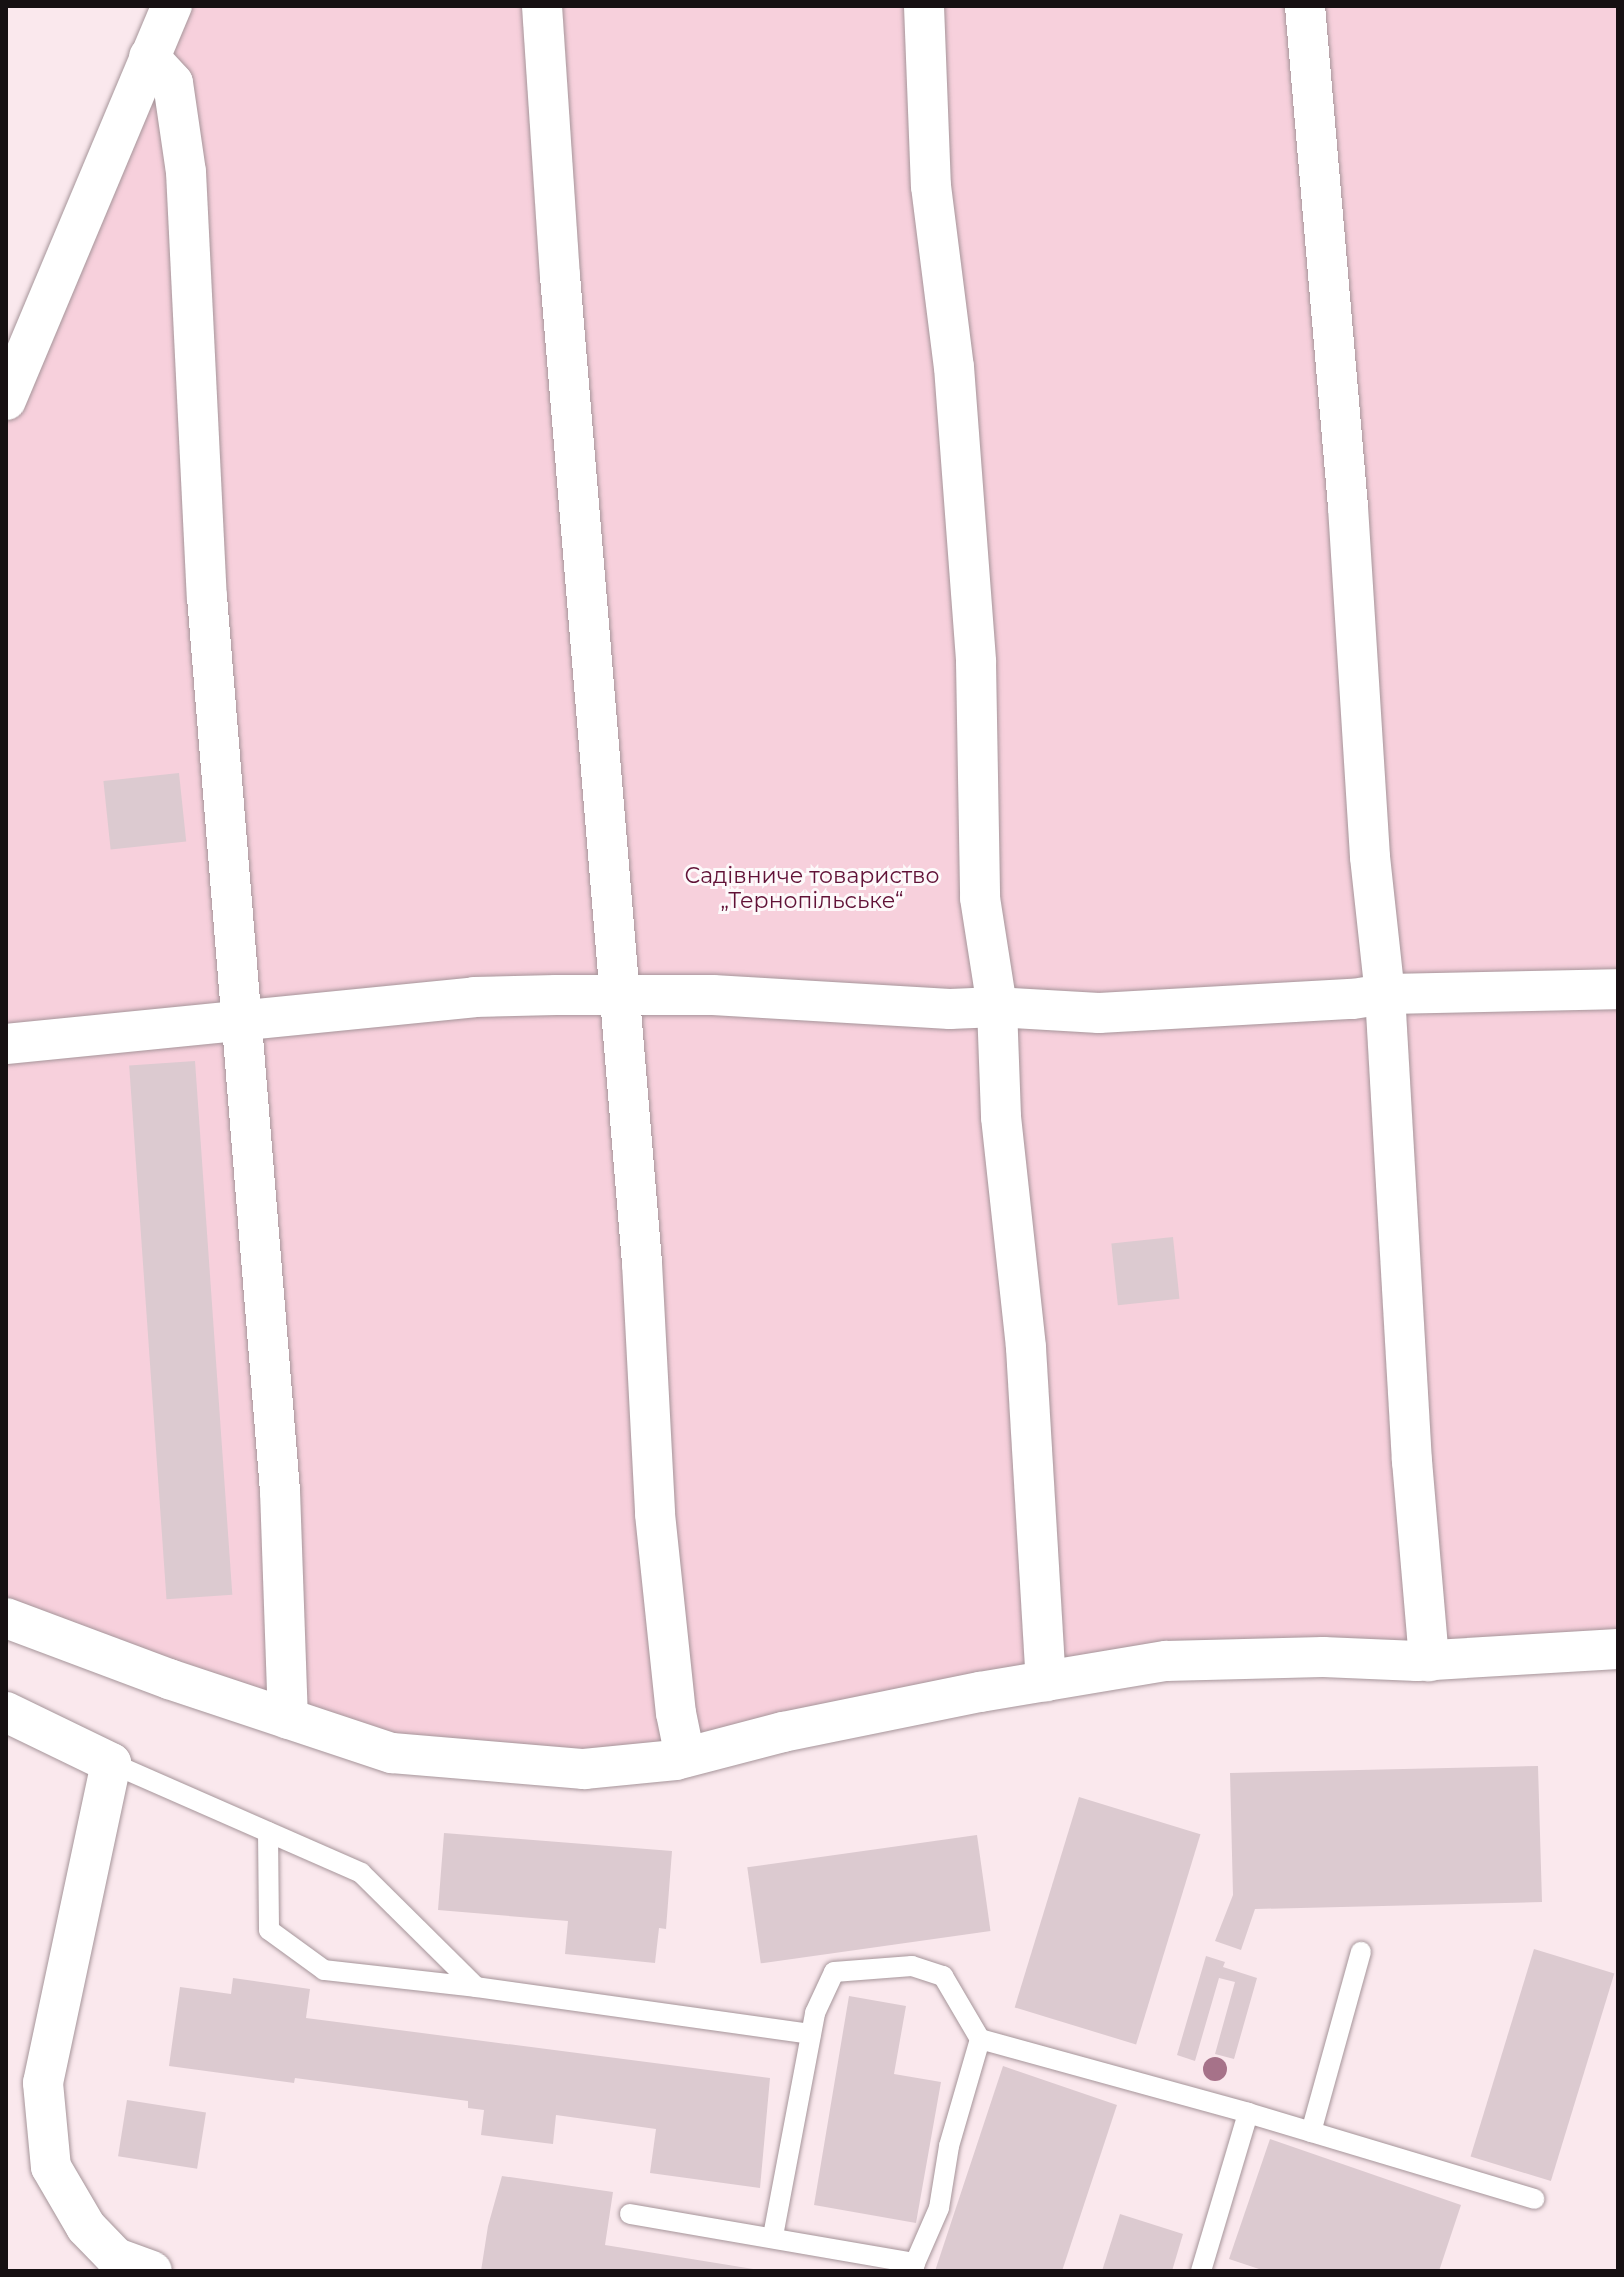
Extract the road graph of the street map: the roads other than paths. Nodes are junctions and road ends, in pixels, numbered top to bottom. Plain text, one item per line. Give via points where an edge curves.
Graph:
1 (172, 6) edge
2 (542, 6) edge
3 (924, 6) edge
4 (1305, 6) edge
5 (149, 57) junction
6 (6, 400) edge
7 (1618, 989) edge
8 (622, 993) junction
9 (1385, 994) junction
10 (997, 1007) junction
11 (242, 1021) junction
12 (6, 1044) edge
13 (6, 1618) edge
14 (1618, 1649) edge
15 (1429, 1661) junction
16 (1046, 1681) junction
17 (6, 1712) edge
18 (288, 1719) junction
19 (685, 1757) junction
20 (111, 1763) junction
21 (268, 1832) junction
22 (1361, 1952) dead end
23 (476, 1987) junction
24 (811, 2034) junction
25 (980, 2039) junction
26 (1248, 2113) junction
27 (1311, 2132) junction
28 (1534, 2199) dead end
29 (630, 2214) dead end
30 (773, 2236) junction
31 (914, 2267) edge
32 (152, 2271) edge
33 (1201, 2271) edge

1 - 5 street
2 - 8 street
3 - 10 street via 931,186 954,367 976,662 980,898
4 - 9 street
5 - 6 street
5 - 11 street via 173,83 186,172 207,597
7 - 9 street
8 - 10 street
8 - 11 street via 474,997
8 - 19 street via 655,1514
9 - 10 street via 1099,1013
9 - 15 street
10 - 16 street via 1001,1117 1026,1348
11 - 12 street
11 - 18 street via 280,1491
13 - 18 street
14 - 15 street
15 - 16 street via 1166,1661
16 - 19 street via 783,1732
17 - 20 street
18 - 19 street via 392,1753 584,1769
20 - 21 lane
20 - 32 street via 43,2083 51,2167 79,2215 116,2258
21 - 23 lane via 361,1873
21 - 23 lane via 269,1930 324,1970
22 - 27 lane
23 - 24 lane
24 - 25 lane via 834,1972 912,1966 943,1976
24 - 30 lane
25 - 26 lane
25 - 31 lane via 949,2146 939,2208
26 - 27 lane
26 - 33 lane
27 - 28 lane
29 - 30 lane
30 - 31 lane

